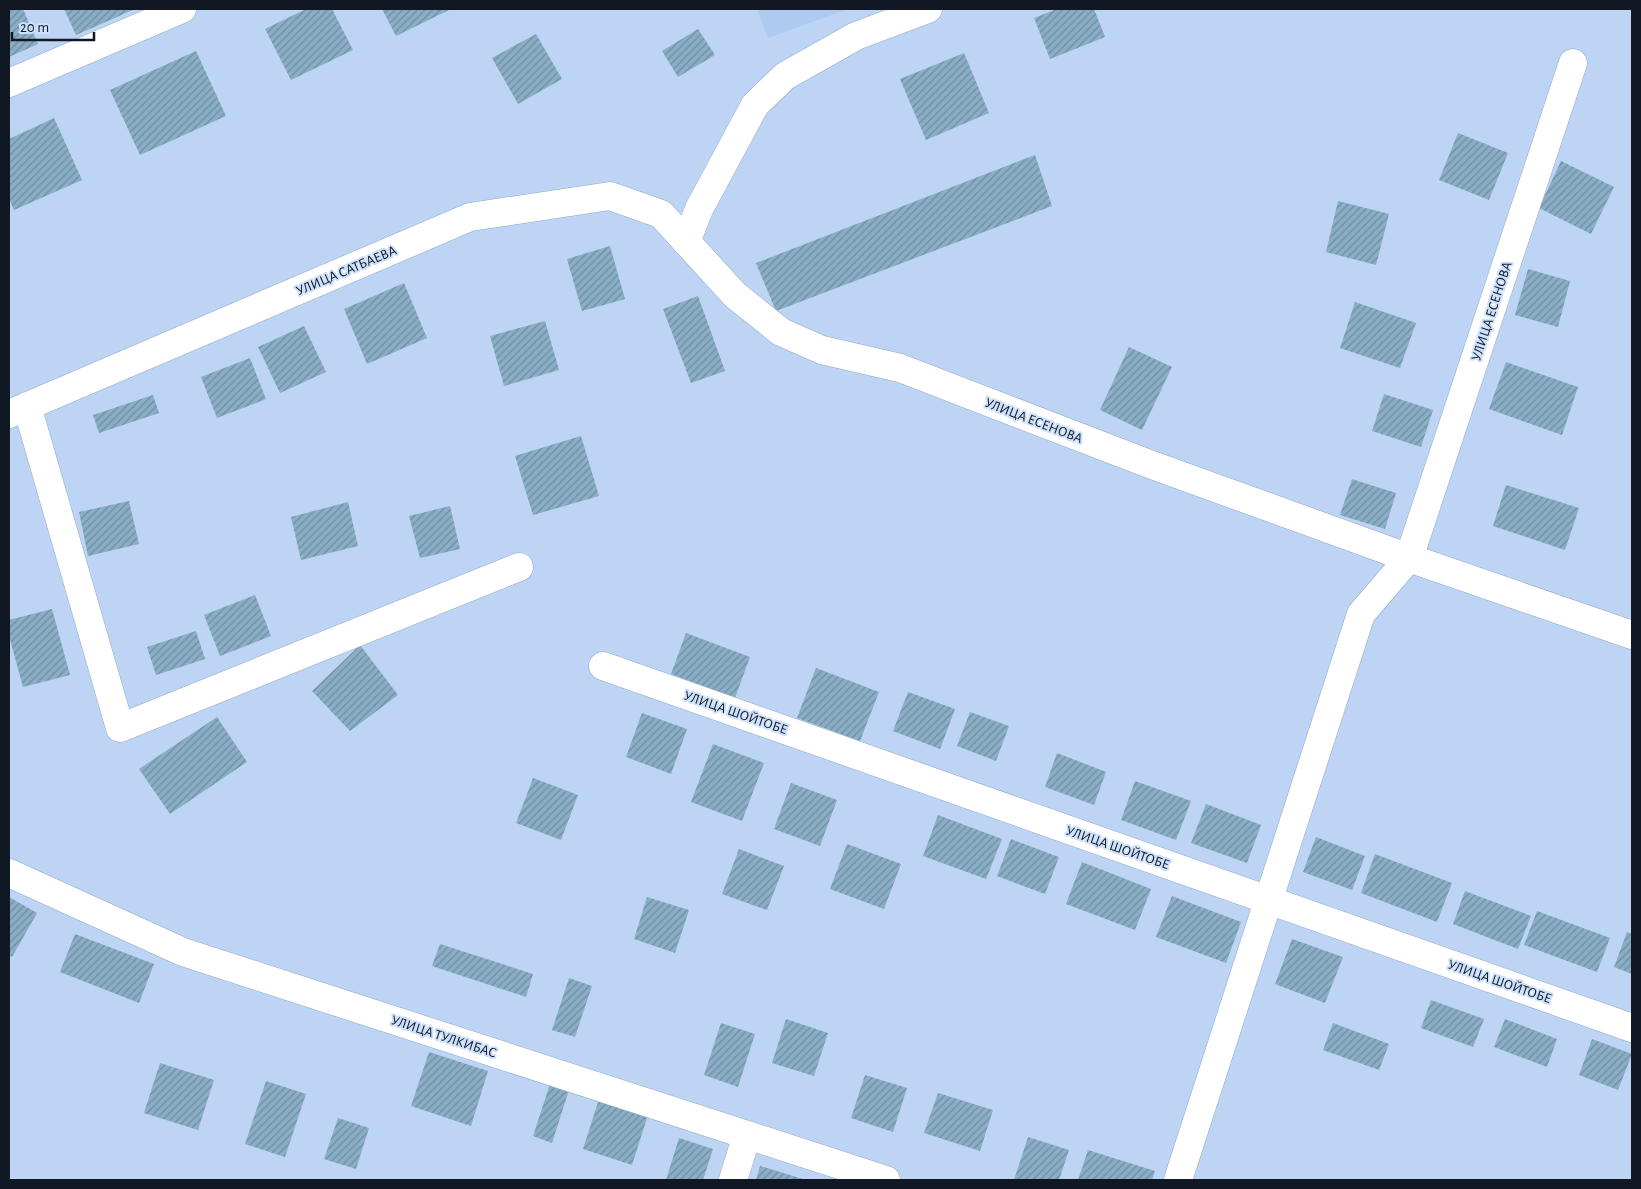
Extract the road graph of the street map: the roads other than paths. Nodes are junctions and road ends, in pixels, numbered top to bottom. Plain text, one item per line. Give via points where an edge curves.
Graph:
1 (182, 9) edge
2 (928, 9) edge
3 (1573, 63) dead end
4 (9, 83) edge
5 (686, 242) junction
6 (18, 410) edge
7 (1409, 558) junction
8 (520, 567) dead end
9 (1632, 635) edge
10 (603, 666) dead end
11 (9, 873) edge
12 (1269, 900) junction
13 (1632, 1028) edge
14 (746, 1135) junction
15 (733, 1180) edge
16 (886, 1180) edge
17 (1178, 1180) edge

1 - 4 street
2 - 5 street via 856,36 785,76 755,105 698,209
3 - 7 street, УЛИЦА ЕСЕНОВА
5 - 6 street, УЛИЦА САТБАЕВА via 661,214 610,196 470,217
5 - 7 street, УЛИЦА ЕСЕНОВА via 735,295 789,336 822,350 900,368 1152,465
6 - 8 street via 120,728
7 - 9 street, УЛИЦА ЕСЕНОВА
7 - 12 street via 1361,614
10 - 12 street, УЛИЦА ШОЙТОБЕ
11 - 14 street, УЛИЦА ТУЛКИБАС via 183,952
12 - 13 street, УЛИЦА ШОЙТОБЕ
12 - 17 street
14 - 15 street
14 - 16 street, УЛИЦА ТУЛКИБАС

